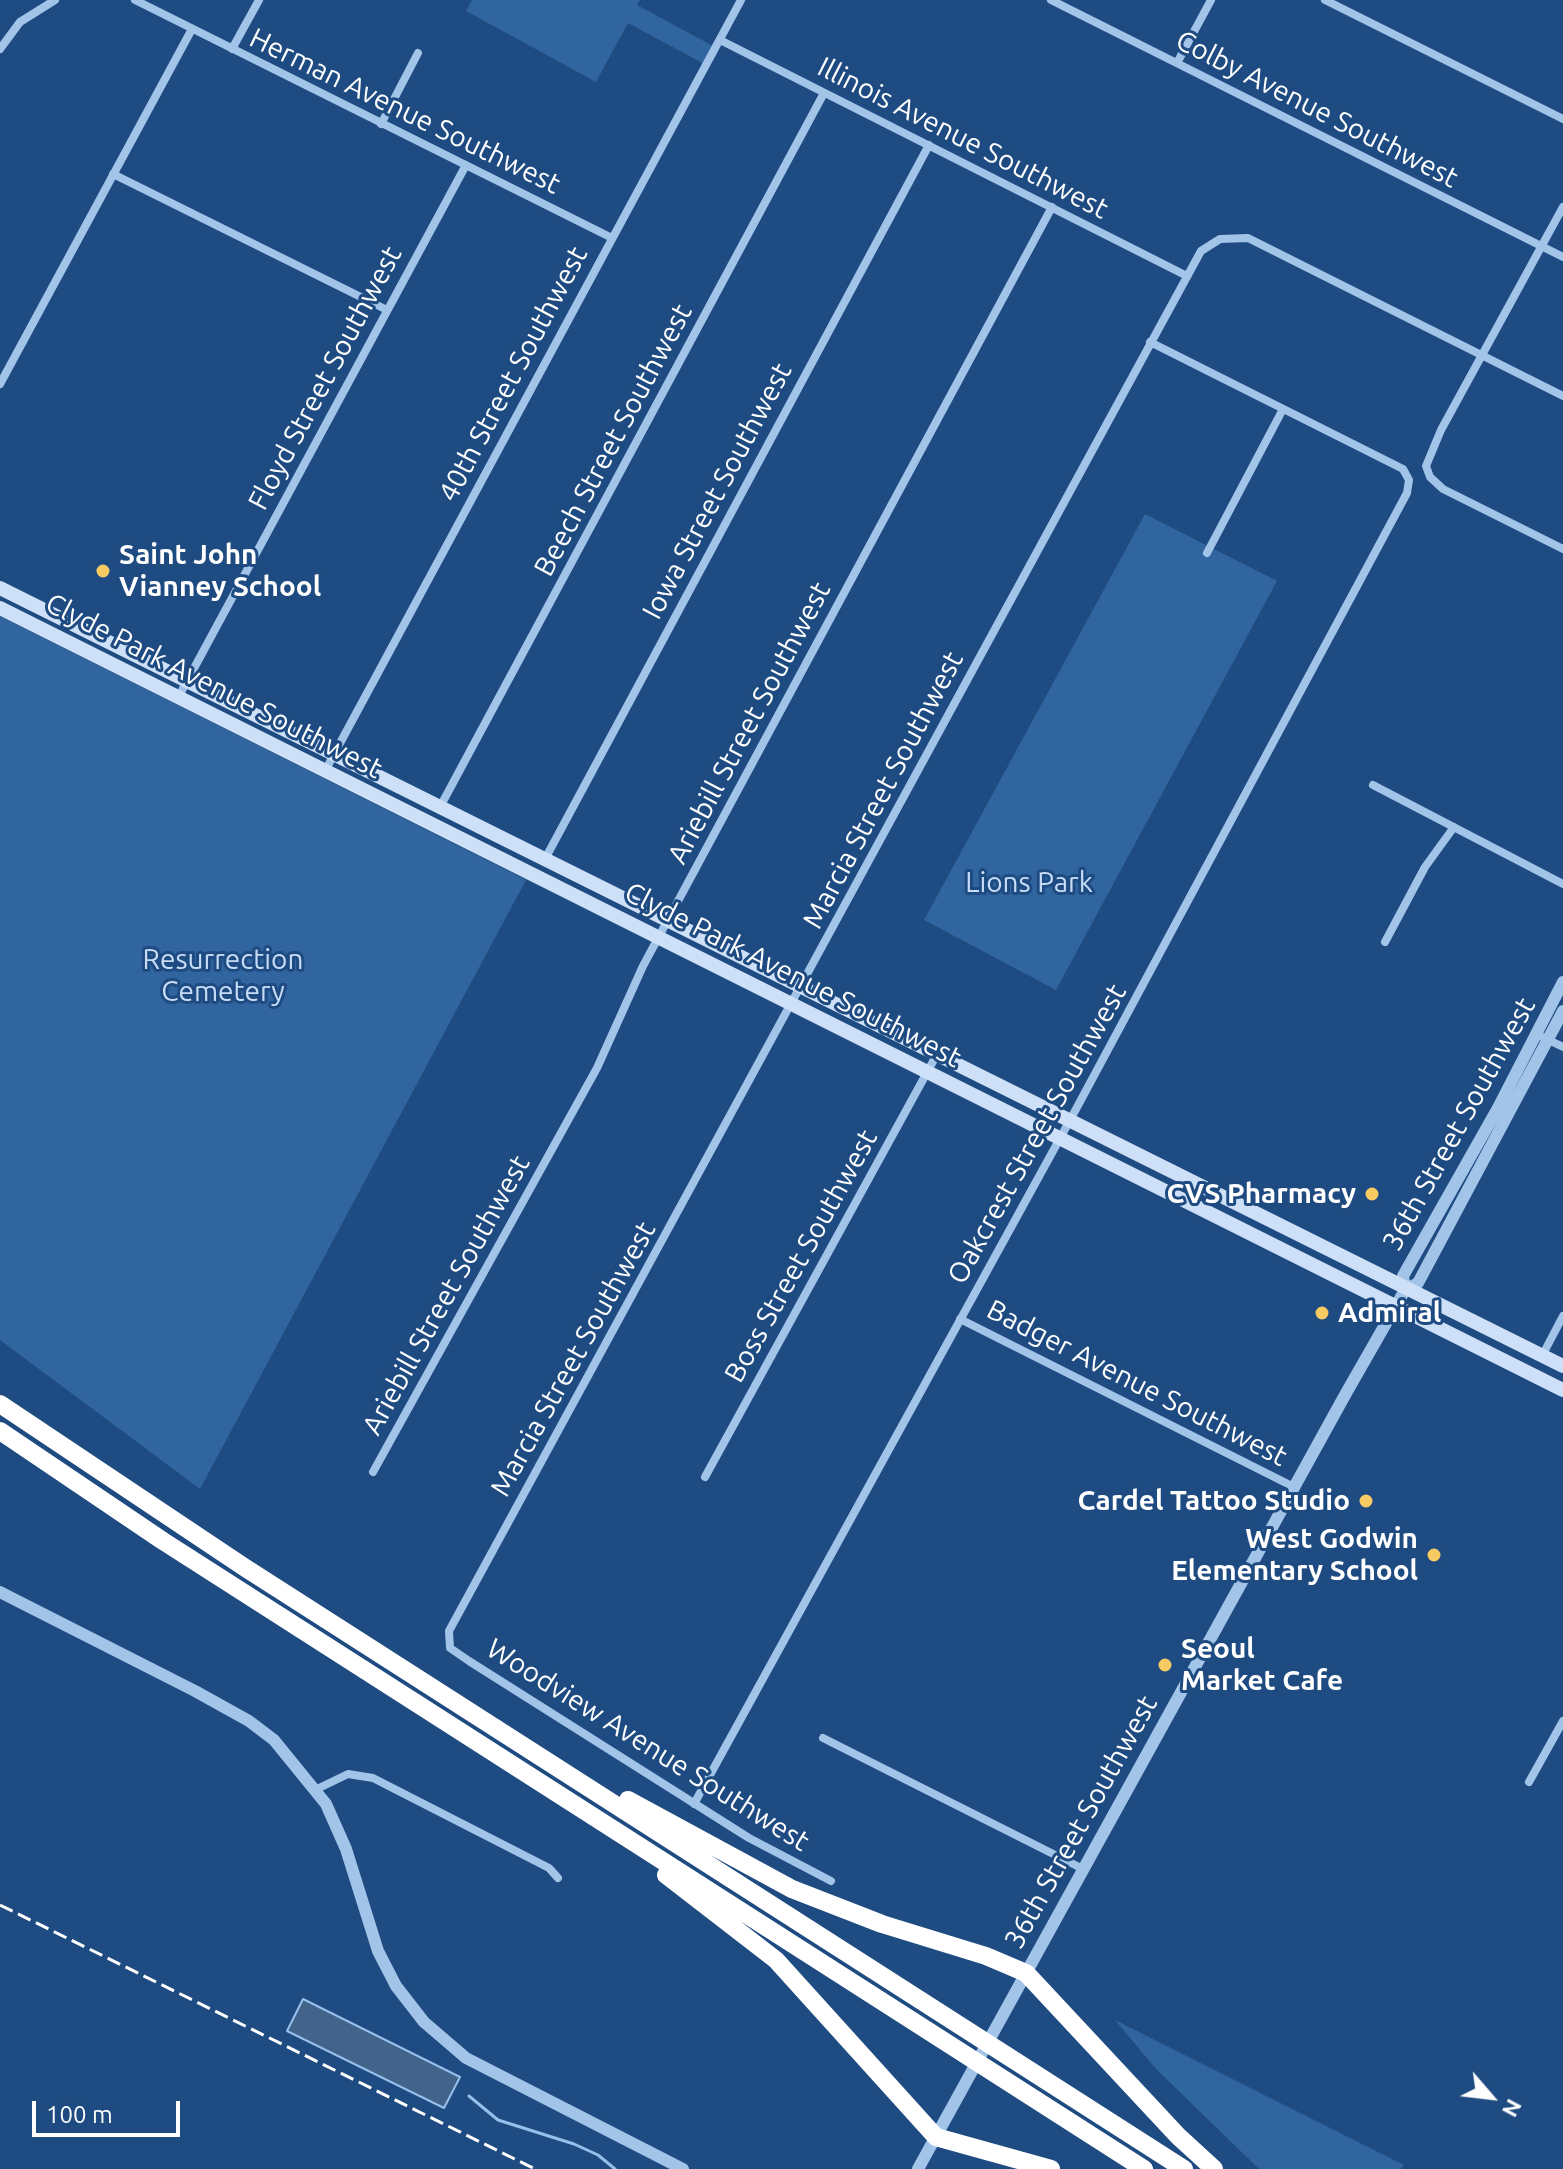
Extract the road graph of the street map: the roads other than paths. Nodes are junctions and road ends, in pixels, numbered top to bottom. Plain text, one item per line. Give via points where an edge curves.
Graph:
1 (55, 0) edge
2 (135, 0) edge
3 (259, 0) edge
4 (741, 0) edge
5 (1051, 0) edge
6 (1211, 0) edge
7 (1325, 0) edge
8 (192, 29) junction
9 (720, 40) junction
10 (0, 49) edge
11 (232, 49) junction
12 (418, 53) dead end
13 (1177, 63) junction
14 (824, 93) junction
15 (1563, 119) edge
16 (381, 124) junction
17 (929, 145) junction
18 (466, 165) junction
19 (113, 174) junction
20 (1052, 207) junction
21 (1563, 207) edge
22 (612, 238) junction
23 (1542, 246) junction
24 (1563, 257) edge
25 (1185, 275) junction
26 (387, 310) junction
27 (1150, 342) junction
28 (1481, 355) junction
29 (0, 384) edge
30 (1563, 396) edge
31 (1283, 409) junction
32 (1563, 549) edge
33 (1207, 553) dead end
34 (0, 588) edge
35 (0, 608) edge
36 (188, 680) junction
37 (179, 696) junction
38 (334, 753) junction
39 (325, 771) junction
40 (1373, 785) dead end
41 (440, 807) junction
42 (1454, 827) junction
43 (545, 859) junction
44 (1563, 884) edge
45 (667, 921) junction
46 (659, 936) junction
47 (1385, 942) dead end
48 (1563, 982) edge
49 (800, 988) junction
50 (792, 1003) junction
51 (1563, 1011) edge
52 (1542, 1037) junction
53 (1563, 1047) edge
54 (936, 1056) junction
55 (928, 1072) junction
56 (1068, 1122) junction
57 (1059, 1139) junction
58 (1405, 1290) junction
59 (1395, 1307) junction
60 (1563, 1316) edge
61 (960, 1319) junction
62 (1542, 1356) junction
63 (1563, 1366) edge
64 (1563, 1390) edge
65 (0, 1404) edge
66 (0, 1431) edge
67 (373, 1472) dead end
68 (705, 1477) dead end
69 (1294, 1487) junction
70 (0, 1592) edge
71 (447, 1641) joint
72 (1563, 1721) edge
73 (823, 1738) dead end
74 (529, 1750) junction
75 (1529, 1782) dead end
76 (317, 1789) junction
77 (553, 1790) junction
78 (694, 1804) junction
79 (1083, 1869) junction
80 (558, 1878) dead end
81 (831, 1881) dead end
82 (1026, 1973) junction
83 (936, 2137) junction
84 (683, 2169) edge
85 (918, 2169) edge
86 (1051, 2169) edge
87 (1144, 2169) edge
88 (1184, 2169) edge
89 (1214, 2169) edge

1 - 10 street via 20,22
2 - 8 street, Herman Avenue Southwest
3 - 11 street
4 - 9 street, 40th Street Southwest
5 - 13 street, Colby Avenue Southwest
6 - 13 street
7 - 15 street
8 - 11 street, Herman Avenue Southwest
8 - 19 street
9 - 14 street, Illinois Avenue Southwest
9 - 22 street, 40th Street Southwest
11 - 16 street, Herman Avenue Southwest
12 - 16 street
13 - 23 street, Colby Avenue Southwest
14 - 17 street, Illinois Avenue Southwest
14 - 41 street, Beech Street Southwest
16 - 18 street, Herman Avenue Southwest
17 - 20 street, Illinois Avenue Southwest
17 - 43 street, Iowa Street Southwest
18 - 22 street, Herman Avenue Southwest
18 - 26 street, Floyd Street Southwest
19 - 26 street
19 - 29 street
20 - 25 street, Illinois Avenue Southwest
20 - 45 street, Ariebill Street Southwest
21 - 23 street
22 - 38 street, 40th Street Southwest
23 - 24 street, Colby Avenue Southwest
23 - 28 street
25 - 27 street, Marcia Street Southwest
25 - 28 street, Marcia Street Southwest via 1210,244 1240,237
26 - 36 street, Floyd Street Southwest
27 - 31 street
27 - 49 street, Marcia Street Southwest
28 - 30 street
28 - 32 street via 1441,430 1426,466 1430,477 1443,489
31 - 33 street
31 - 56 street, Oakcrest Street Southwest via 1403,469 1409,480 1407,493
34 - 36 main road, Clyde Park Avenue Southwest
35 - 37 main road, Clyde Park Avenue Southwest
36 - 37 street, Floyd Street Southwest
36 - 38 main road, Clyde Park Avenue Southwest
37 - 39 main road, Clyde Park Avenue Southwest
38 - 39 street, 40th Street Southwest
38 - 41 main road, Clyde Park Avenue Southwest
39 - 46 main road, Clyde Park Avenue Southwest
40 - 42 street
41 - 43 main road, Clyde Park Avenue Southwest
42 - 44 street
42 - 47 street via 1425,867
43 - 45 main road, Clyde Park Avenue Southwest
45 - 46 street, Ariebill Street Southwest
45 - 49 main road, Clyde Park Avenue Southwest
46 - 50 main road, Clyde Park Avenue Southwest
46 - 67 street, Ariebill Street Southwest via 597,1068
48 - 52 street, 36th Street Southwest
49 - 50 street, Marcia Street Southwest
49 - 54 main road, Clyde Park Avenue Southwest
50 - 55 main road, Clyde Park Avenue Southwest
50 - 71 street, Marcia Street Southwest
51 - 52 street, 36th Street Southwest
52 - 53 street
52 - 58 street, 36th Street Southwest via 1418,1283
54 - 55 street, Boss Street Southwest
54 - 56 main road, Clyde Park Avenue Southwest
55 - 57 main road, Clyde Park Avenue Southwest
55 - 68 street, Boss Street Southwest
56 - 57 street, Oakcrest Street Southwest
56 - 58 main road, Clyde Park Avenue Southwest
57 - 59 main road, Clyde Park Avenue Southwest
57 - 61 street, Oakcrest Street Southwest
58 - 59 street, 36th Street Southwest
58 - 62 main road, Clyde Park Avenue Southwest
59 - 64 main road, Clyde Park Avenue Southwest
59 - 69 street, 36th Street Southwest
60 - 62 street
61 - 69 street, Badger Avenue Southwest
61 - 78 street, Oakcrest Street Southwest
62 - 63 main road, Clyde Park Avenue Southwest
65 - 74 highway
66 - 77 highway
69 - 79 street, 36th Street Southwest
70 - 76 street via 249,1721 274,1740
71 - 78 street, Woodview Avenue Southwest via 469,1661
72 - 75 street
73 - 79 street
74 - 82 highway via 792,1889
74 - 88 highway
76 - 80 street via 348,1774 373,1778 549,1868
76 - 84 street via 346,1849 378,1951 424,2022 479,2065
77 - 83 highway via 766,1951
77 - 87 highway
78 - 81 street, Woodview Avenue Southwest
79 - 82 street, 36th Street Southwest
82 - 83 street, 36th Street Southwest
82 - 89 highway
83 - 85 street, 36th Street Southwest
83 - 86 highway

